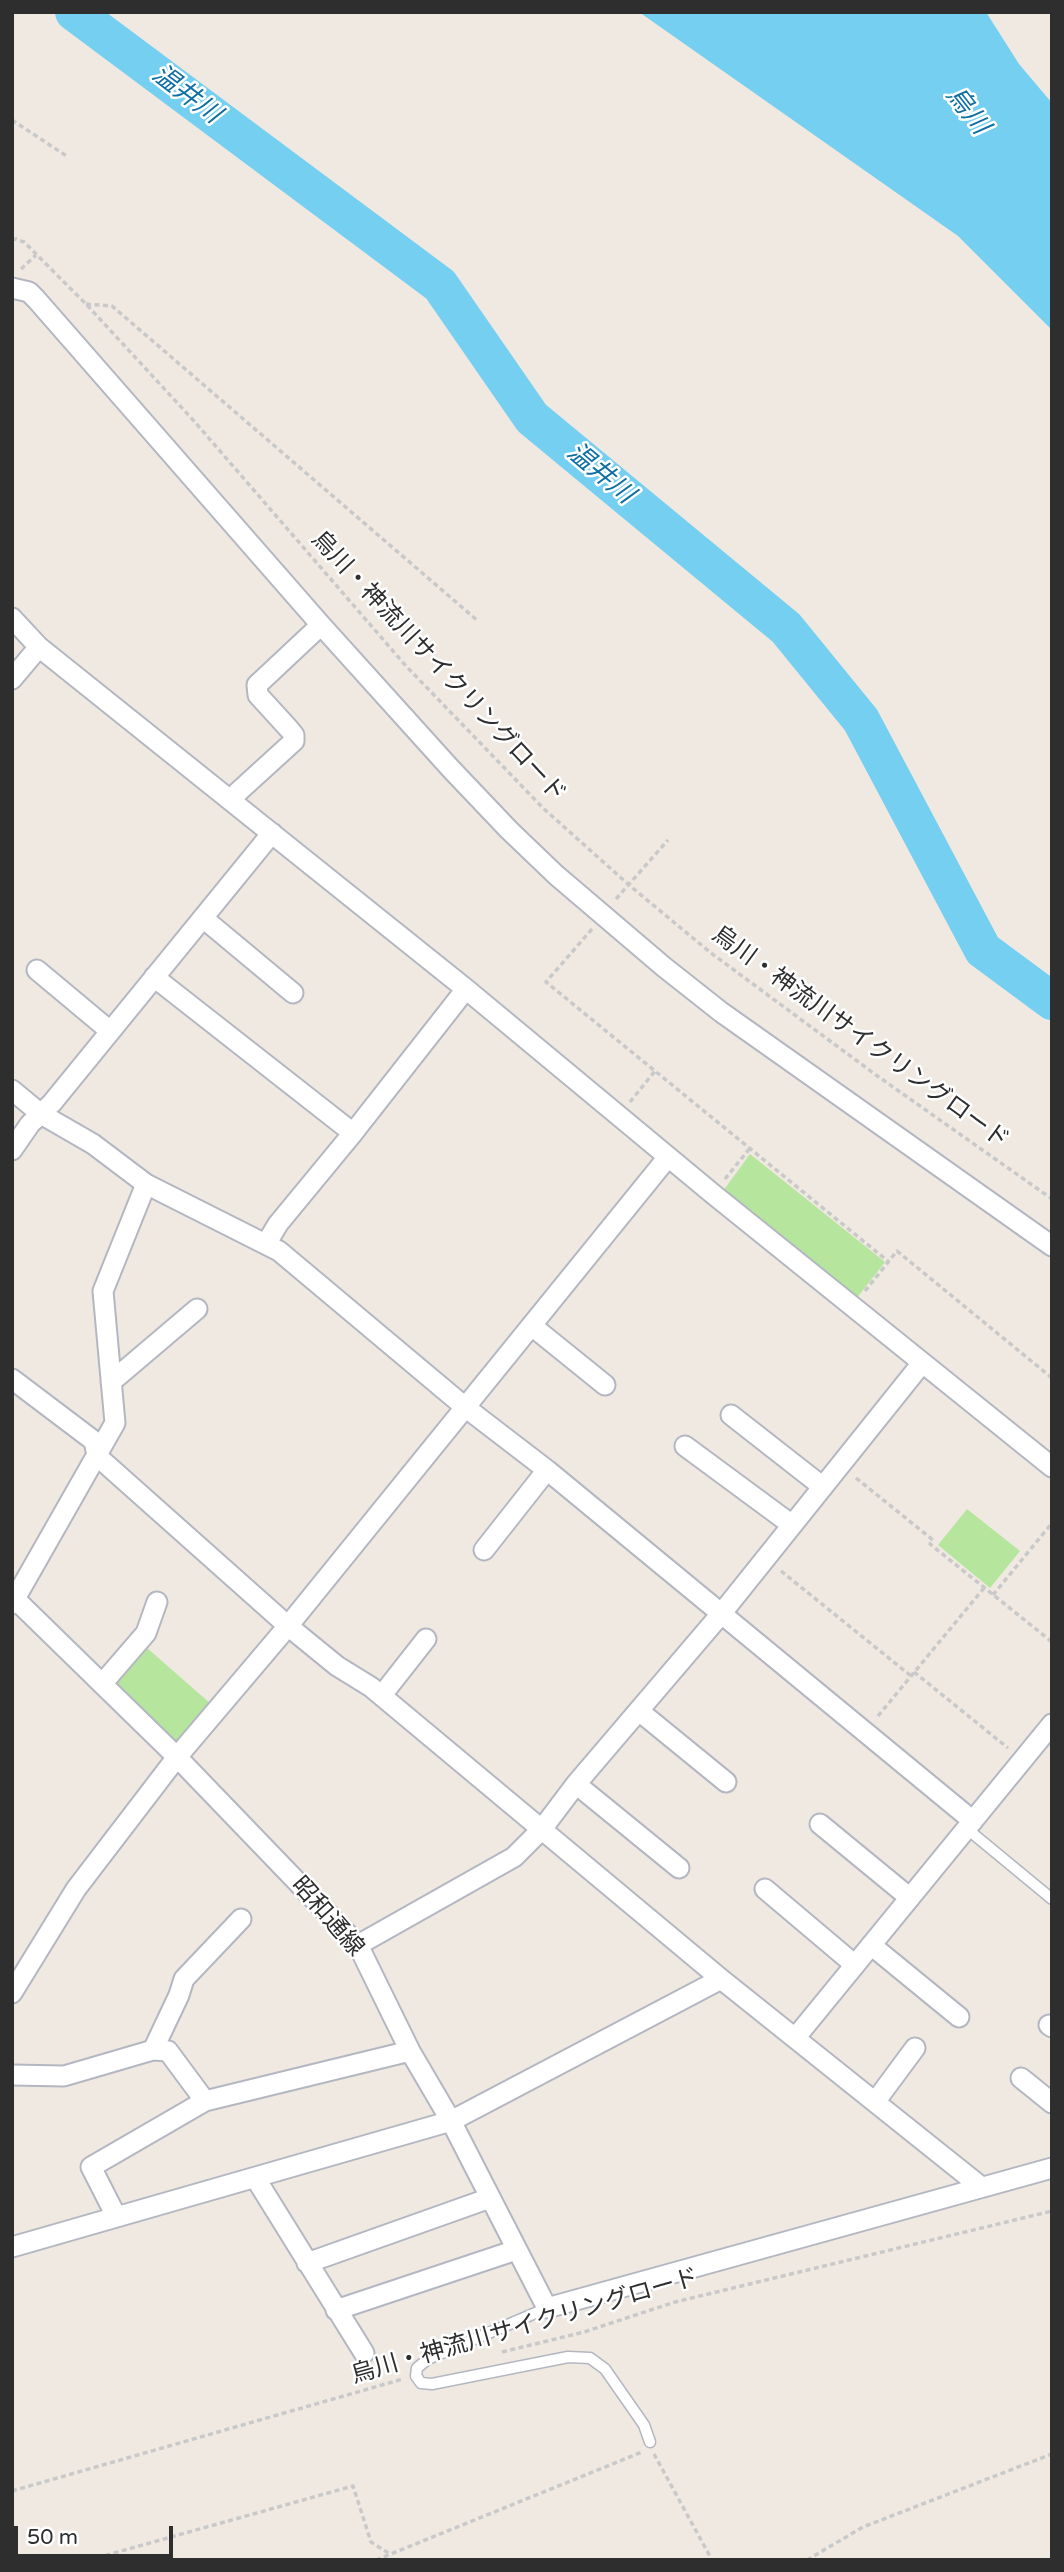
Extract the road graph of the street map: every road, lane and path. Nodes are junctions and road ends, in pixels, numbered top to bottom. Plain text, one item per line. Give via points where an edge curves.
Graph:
1 (12, 120) edge
2 (68, 157) dead end
3 (13, 238) edge
4 (36, 255) junction
5 (21, 268) dead end
6 (12, 288) edge
7 (86, 304) junction
8 (12, 618) edge
9 (478, 621) dead end
10 (321, 625) junction
11 (39, 647) junction
12 (12, 679) edge
13 (232, 801) junction
14 (272, 833) junction
15 (668, 840) dead end
16 (627, 887) junction
17 (202, 918) junction
18 (595, 925) dead end
19 (37, 970) dead end
20 (154, 977) junction
21 (467, 989) junction
22 (293, 993) dead end
23 (110, 1031) junction
24 (655, 1071) junction
25 (12, 1090) edge
26 (41, 1114) junction
27 (619, 1116) junction
28 (353, 1133) junction
29 (750, 1148) junction
30 (12, 1150) edge
31 (668, 1157) junction
32 (146, 1184) junction
33 (713, 1194) junction
34 (1052, 1199) edge
35 (266, 1244) junction
36 (1052, 1245) edge
37 (889, 1262) junction
38 (853, 1307) junction
39 (197, 1309) dead end
40 (532, 1326) junction
41 (922, 1363) junction
42 (1052, 1378) edge
43 (12, 1379) edge
44 (111, 1382) junction
45 (605, 1385) dead end
46 (465, 1407) junction
47 (731, 1415) dead end
48 (685, 1446) dead end
49 (97, 1457) junction
50 (840, 1465) junction
51 (1052, 1467) edge
52 (547, 1470) junction
53 (823, 1487) junction
54 (1052, 1523) edge
55 (792, 1525) junction
56 (484, 1550) dead end
57 (766, 1559) junction
58 (984, 1588) junction
59 (993, 1595) junction
60 (13, 1599) edge
61 (157, 1602) dead end
62 (721, 1614) junction
63 (288, 1626) junction
64 (426, 1639) dead end
65 (1052, 1642) edge
66 (913, 1674) junction
67 (102, 1684) junction
68 (382, 1695) junction
69 (639, 1711) junction
70 (875, 1720) dead end
71 (1051, 1725) edge
72 (177, 1757) junction
73 (1023, 1760) junction
74 (726, 1782) dead end
75 (576, 1784) junction
76 (820, 1824) dead end
77 (970, 1825) junction
78 (542, 1829) junction
79 (680, 1868) dead end
80 (765, 1889) dead end
81 (910, 1898) junction
82 (1052, 1899) edge
83 (240, 1919) dead end
84 (358, 1945) junction
85 (871, 1945) junction
86 (855, 1965) junction
87 (721, 1979) junction
88 (12, 1993) edge
89 (959, 2017) dead end
90 (796, 2037) junction
91 (915, 2048) dead end
92 (153, 2050) junction
93 (410, 2051) junction
94 (12, 2075) edge
95 (1021, 2078) dead end
96 (205, 2101) junction
97 (875, 2102) junction
98 (1052, 2104) edge
99 (451, 2121) junction
100 (1052, 2168) edge
101 (256, 2179) junction
102 (980, 2186) junction
103 (490, 2198) junction
104 (1052, 2211) edge
105 (116, 2216) junction
106 (12, 2247) edge
107 (516, 2250) junction
108 (307, 2263) junction
109 (547, 2308) junction
110 (336, 2310) junction
111 (364, 2353) dead end
112 (490, 2356) dead end
113 (416, 2376) junction
114 (650, 2442) junction
115 (1052, 2454) edge
116 (12, 2491) edge
117 (390, 2554) junction
118 (89, 2560) edge
119 (376, 2560) edge
120 (712, 2560) edge
121 (807, 2560) edge

1 - 2 path
3 - 4 path, 烏川・神流川サイクリングロード
4 - 5 path
4 - 7 path, 烏川・神流川サイクリングロード
6 - 10 street via 36,299
7 - 9 path via 112,306
7 - 16 path, 烏川・神流川サイクリングロード via 406,666 543,808
8 - 11 street
10 - 13 street via 257,685 258,695 294,735 294,741
10 - 36 street via 509,830 602,916 721,1012
11 - 12 street
11 - 13 street
13 - 14 street
14 - 17 street
14 - 21 street
15 - 16 path
16 - 34 path, 烏川・神流川サイクリングロード via 783,1006
17 - 20 street
17 - 22 street
18 - 24 path via 546,982
19 - 23 street
20 - 23 street
20 - 28 street
21 - 27 street
21 - 28 street
23 - 26 street
24 - 27 path
24 - 29 path
25 - 26 street
26 - 30 street
26 - 32 street via 93,1144
27 - 31 street
28 - 35 street
29 - 33 path
29 - 37 path
31 - 33 street
31 - 40 street
32 - 35 street
32 - 44 street via 103,1291
33 - 38 street
35 - 46 street
37 - 38 path
37 - 42 path via 897,1251
38 - 41 street
39 - 44 street
40 - 45 street
40 - 46 street
41 - 50 street
41 - 51 street
43 - 49 street via 94,1441
44 - 49 street via 115,1423
46 - 52 street
46 - 63 street
47 - 53 street
48 - 55 street
49 - 60 street
49 - 63 street
50 - 53 street
50 - 58 path
52 - 56 street
52 - 62 street
53 - 55 street
54 - 59 path
55 - 57 street
57 - 62 street
57 - 66 path
58 - 59 path
58 - 66 path
59 - 65 path
60 - 67 street, 昭和通線
61 - 67 street via 146,1633
62 - 69 street
62 - 77 street
63 - 68 street
63 - 72 street
64 - 68 street
66 - 70 path
66 - 73 path
67 - 72 street, 昭和通線
68 - 78 street
69 - 74 street
69 - 75 street
71 - 73 street
72 - 84 street, 昭和通線
72 - 88 street via 76,1889
73 - 77 street
75 - 78 street
75 - 79 street
76 - 81 street
77 - 81 street
77 - 82 lane
78 - 84 street via 514,1857
78 - 87 street
80 - 86 street
81 - 85 street
83 - 92 street via 184,1979
84 - 93 street, 昭和通線
85 - 86 street
85 - 89 street
86 - 90 street
87 - 90 street
87 - 99 street
90 - 97 street
91 - 97 street
92 - 94 street via 64,2076
92 - 96 street via 168,2051
93 - 96 street
93 - 99 street, 昭和通線
95 - 98 street
96 - 105 street via 91,2167
97 - 102 street
99 - 101 street
99 - 103 street, 昭和通線
100 - 102 street
101 - 105 street
101 - 108 street
102 - 109 street
103 - 107 street, 昭和通線
103 - 108 street
104 - 112 path, 烏川・神流川サイクリングロード via 675,2302
105 - 106 street
107 - 109 street, 昭和通線
107 - 110 street
108 - 110 street
109 - 113 lane via 428,2359 417,2368
110 - 111 street
113 - 114 lane via 432,2384 568,2357 590,2358 605,2369 644,2425
113 - 116 path, 烏川・神流川サイクリングロード
114 - 117 path via 642,2451
114 - 120 path
115 - 121 path via 863,2527
117 - 118 path via 371,2542 353,2486
117 - 119 path

